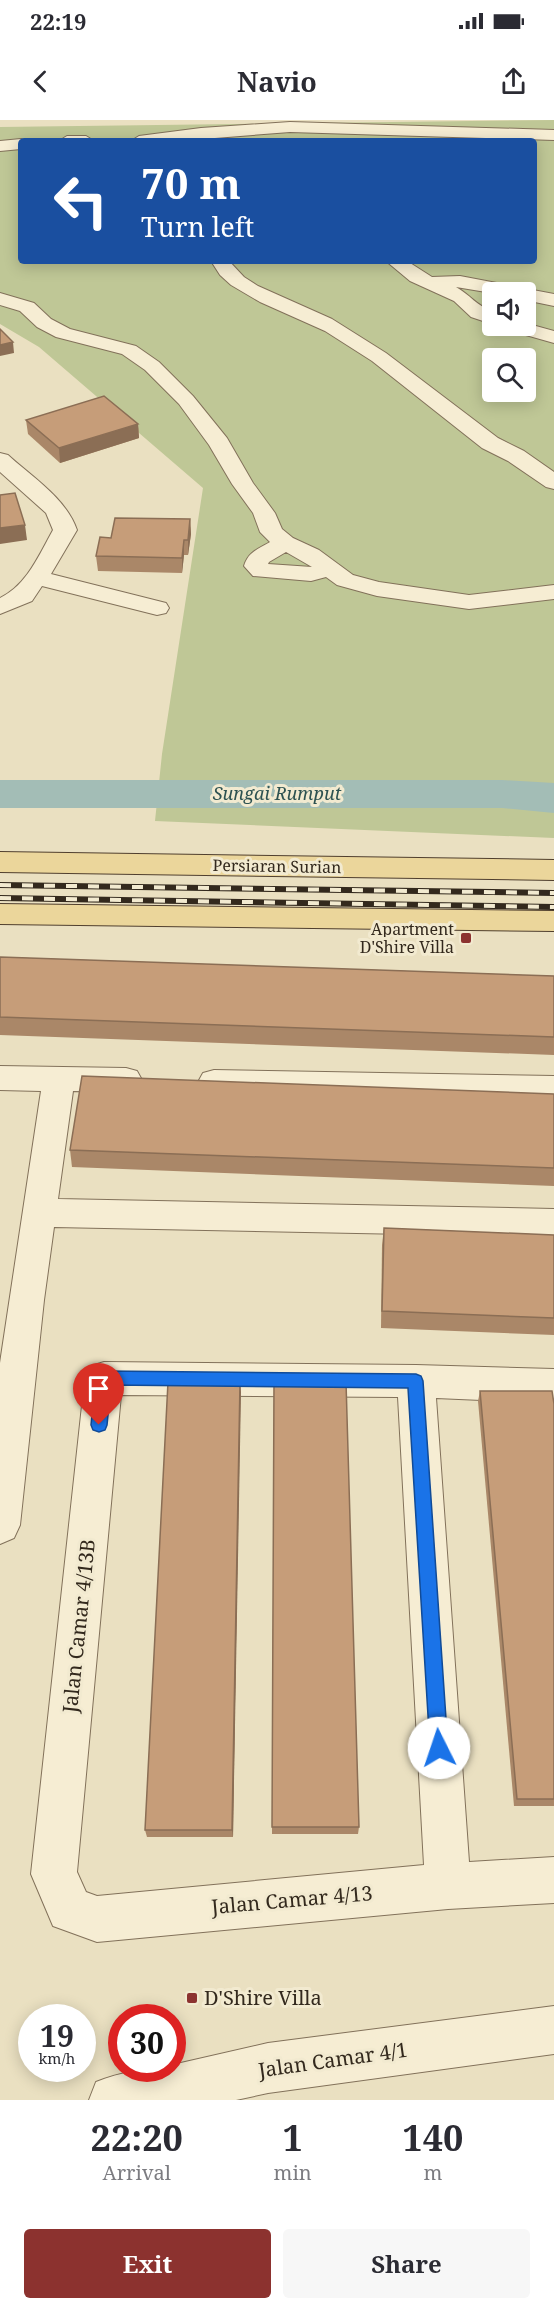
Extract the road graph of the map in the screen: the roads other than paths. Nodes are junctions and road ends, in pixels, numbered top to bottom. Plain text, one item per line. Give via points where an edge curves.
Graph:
1 (554, 135) edge
2 (162, 138) edge
3 (18, 144) edge
4 (0, 146) edge
5 (221, 264) edge
6 (399, 264) edge
7 (427, 280) junction
8 (482, 286) edge
9 (536, 296) edge
10 (0, 299) edge
11 (554, 300) edge
12 (482, 314) edge
13 (536, 332) edge
14 (554, 337) edge
15 (0, 460) edge
16 (554, 482) edge
17 (285, 543) junction
18 (330, 569) junction
19 (37, 578) junction
20 (554, 592) edge
21 (0, 608) edge
22 (157, 608) dead end
23 (0, 862) edge
24 (554, 870) edge
25 (0, 914) edge
26 (554, 921) edge
27 (0, 1078) edge
28 (59, 1079) junction
29 (153, 1081) edge
30 (189, 1081) edge
31 (554, 1088) edge
32 (39, 1213) junction
33 (554, 1223) edge
34 (15, 1277) edge
35 (416, 1381) junction
36 (554, 1386) edge
37 (5, 1442) edge
38 (0, 1525) edge
39 (54, 1874) joint
40 (554, 1880) edge
41 (448, 1886) junction
42 (554, 2030) edge
43 (177, 2095) edge
44 (114, 2100) edge

1 - 2 street via 290,127
3 - 4 street
5 - 16 street via 235,279 267,299 325,323 379,357 490,442
6 - 7 street
7 - 8 street
7 - 12 street via 461,297
9 - 11 street
10 - 17 street via 27,307 44,323 63,333 129,350 152,366 186,400 219,443 272,532
13 - 14 street
15 - 19 street via 62,518 65,530
17 - 18 street
17 - 18 street via 258,558 256,566 261,572 311,573
18 - 20 street via 345,580 377,589 470,602
19 - 21 street via 23,596
19 - 22 street
23 - 24 main road, Persiaran Surian
25 - 26 main road
27 - 28 street
28 - 29 street
28 - 32 street
30 - 31 street
32 - 33 street
32 - 34 street
34 - 37 street
35 - 36 street
35 - 39 street, Jalan Camar 4/13B via 104,1378
35 - 41 street
37 - 38 street
39 - 41 street, Jalan Camar 4/13 via 70,1909 97,1919
40 - 41 street, Jalan Camar 4/13
42 - 43 street, Jalan Camar 4/1 via 267,2068
43 - 44 street, Jalan Camar 4/1

